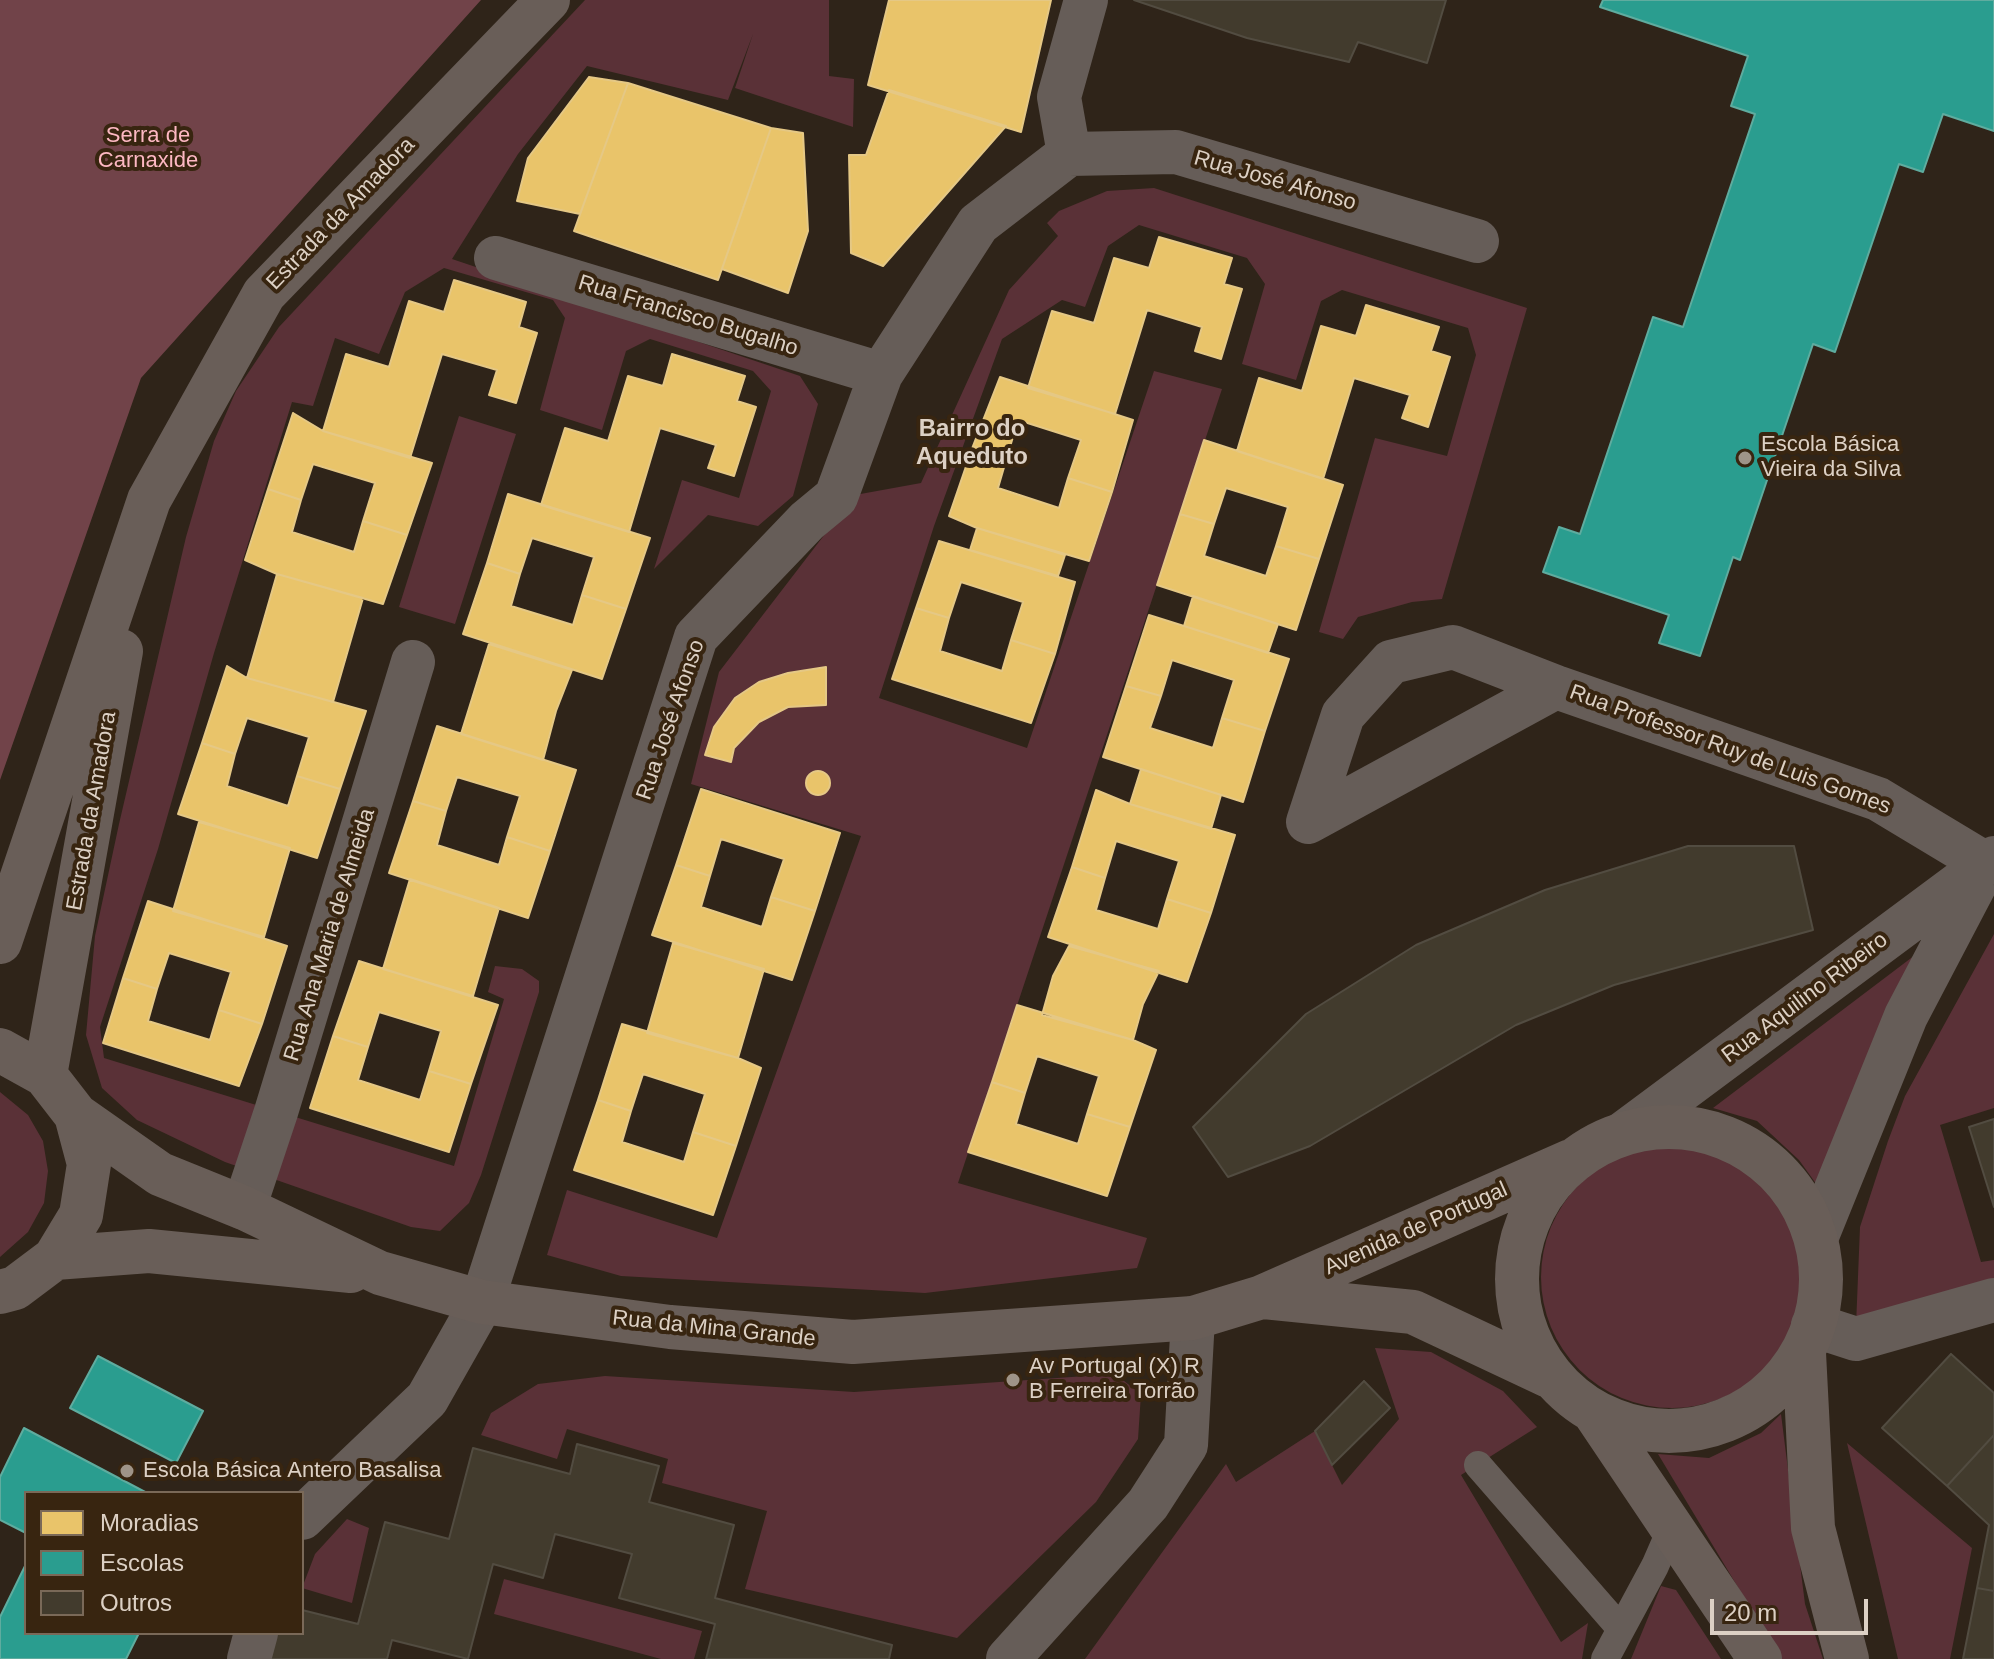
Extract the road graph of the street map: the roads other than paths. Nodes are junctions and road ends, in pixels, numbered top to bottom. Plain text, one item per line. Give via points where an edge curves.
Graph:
1 (548, 0) edge
2 (1086, 0) edge
3 (1069, 154) junction
4 (1477, 241) dead end
5 (496, 258) dead end
6 (881, 374) junction
7 (149, 500) junction
8 (413, 662) dead end
9 (1556, 687) junction
10 (37, 831) junction
11 (1990, 861) edge
12 (0, 885) edge
13 (0, 942) edge
14 (0, 1050) edge
15 (45, 1075) junction
16 (76, 1115) junction
17 (1624, 1133) junction
18 (1571, 1161) junction
19 (244, 1208) junction
20 (1817, 1236) junction
21 (55, 1258) junction
22 (380, 1273) junction
23 (5, 1295) edge
24 (1262, 1297) junction
25 (1994, 1300) edge
26 (482, 1302) junction
27 (1193, 1318) junction
28 (1053, 1328) joint
29 (1809, 1339) junction
30 (1549, 1376) junction
31 (1596, 1415) junction
32 (1478, 1465) dead end
33 (304, 1516) edge
34 (1672, 1527) junction
35 (1621, 1629) junction
36 (255, 1635) edge
37 (249, 1659) edge
38 (1008, 1659) edge
39 (1605, 1659) edge
40 (1760, 1659) edge
41 (1847, 1659) edge

1 - 7 street, Estrada da Amadora via 264,294
2 - 3 street via 1059,97
3 - 4 street, Rua José Afonso via 1176,152
3 - 6 street, Rua José Afonso via 978,224
5 - 6 street, Rua Francisco Bugalho
6 - 26 street, Rua José Afonso via 836,497 696,637
7 - 10 street, Estrada da Amadora
7 - 15 street, Estrada da Amadora
8 - 19 street, Rua Ana Maria de Almeida
9 - 9 street, Rua Professor Ruy de Luis Gomes via 1453,647 1391,662 1343,715 1308,822
9 - 11 street, Rua Professor Ruy de Luis Gomes via 1878,799
10 - 12 street
10 - 13 street, Estrada da Amadora
11 - 17 street, Rua Aquilino Ribeiro
11 - 20 street via 1906,1016
14 - 15 street
15 - 16 street
16 - 19 street via 160,1174
16 - 21 street via 89,1164 81,1215
17 - 18 street, Avenida de Portugal
17 - 20 street via 1684,1127 1742,1144 1789,1183
18 - 24 street, Avenida de Portugal
18 - 30 street via 1533,1207 1516,1264 1521,1324
19 - 22 street
20 - 29 street via 1822,1295
21 - 22 street via 149,1251
21 - 23 street
22 - 26 street, Rua da Mina Grande
24 - 27 street, Avenida de Portugal
24 - 30 street, Avenida de Portugal via 1413,1312
25 - 29 street via 1856,1339
26 - 28 street, Rua da Mina Grande via 670,1327 853,1342
26 - 33 street, Rua José Afonso via 427,1399
27 - 28 street, Avenida de Portugal
27 - 38 street via 1186,1445 1148,1504
29 - 31 street via 1766,1399 1713,1426 1653,1432
29 - 41 street via 1813,1528
30 - 31 street
31 - 34 street
32 - 35 lane
34 - 35 lane
34 - 40 street
35 - 39 lane
36 - 37 street

